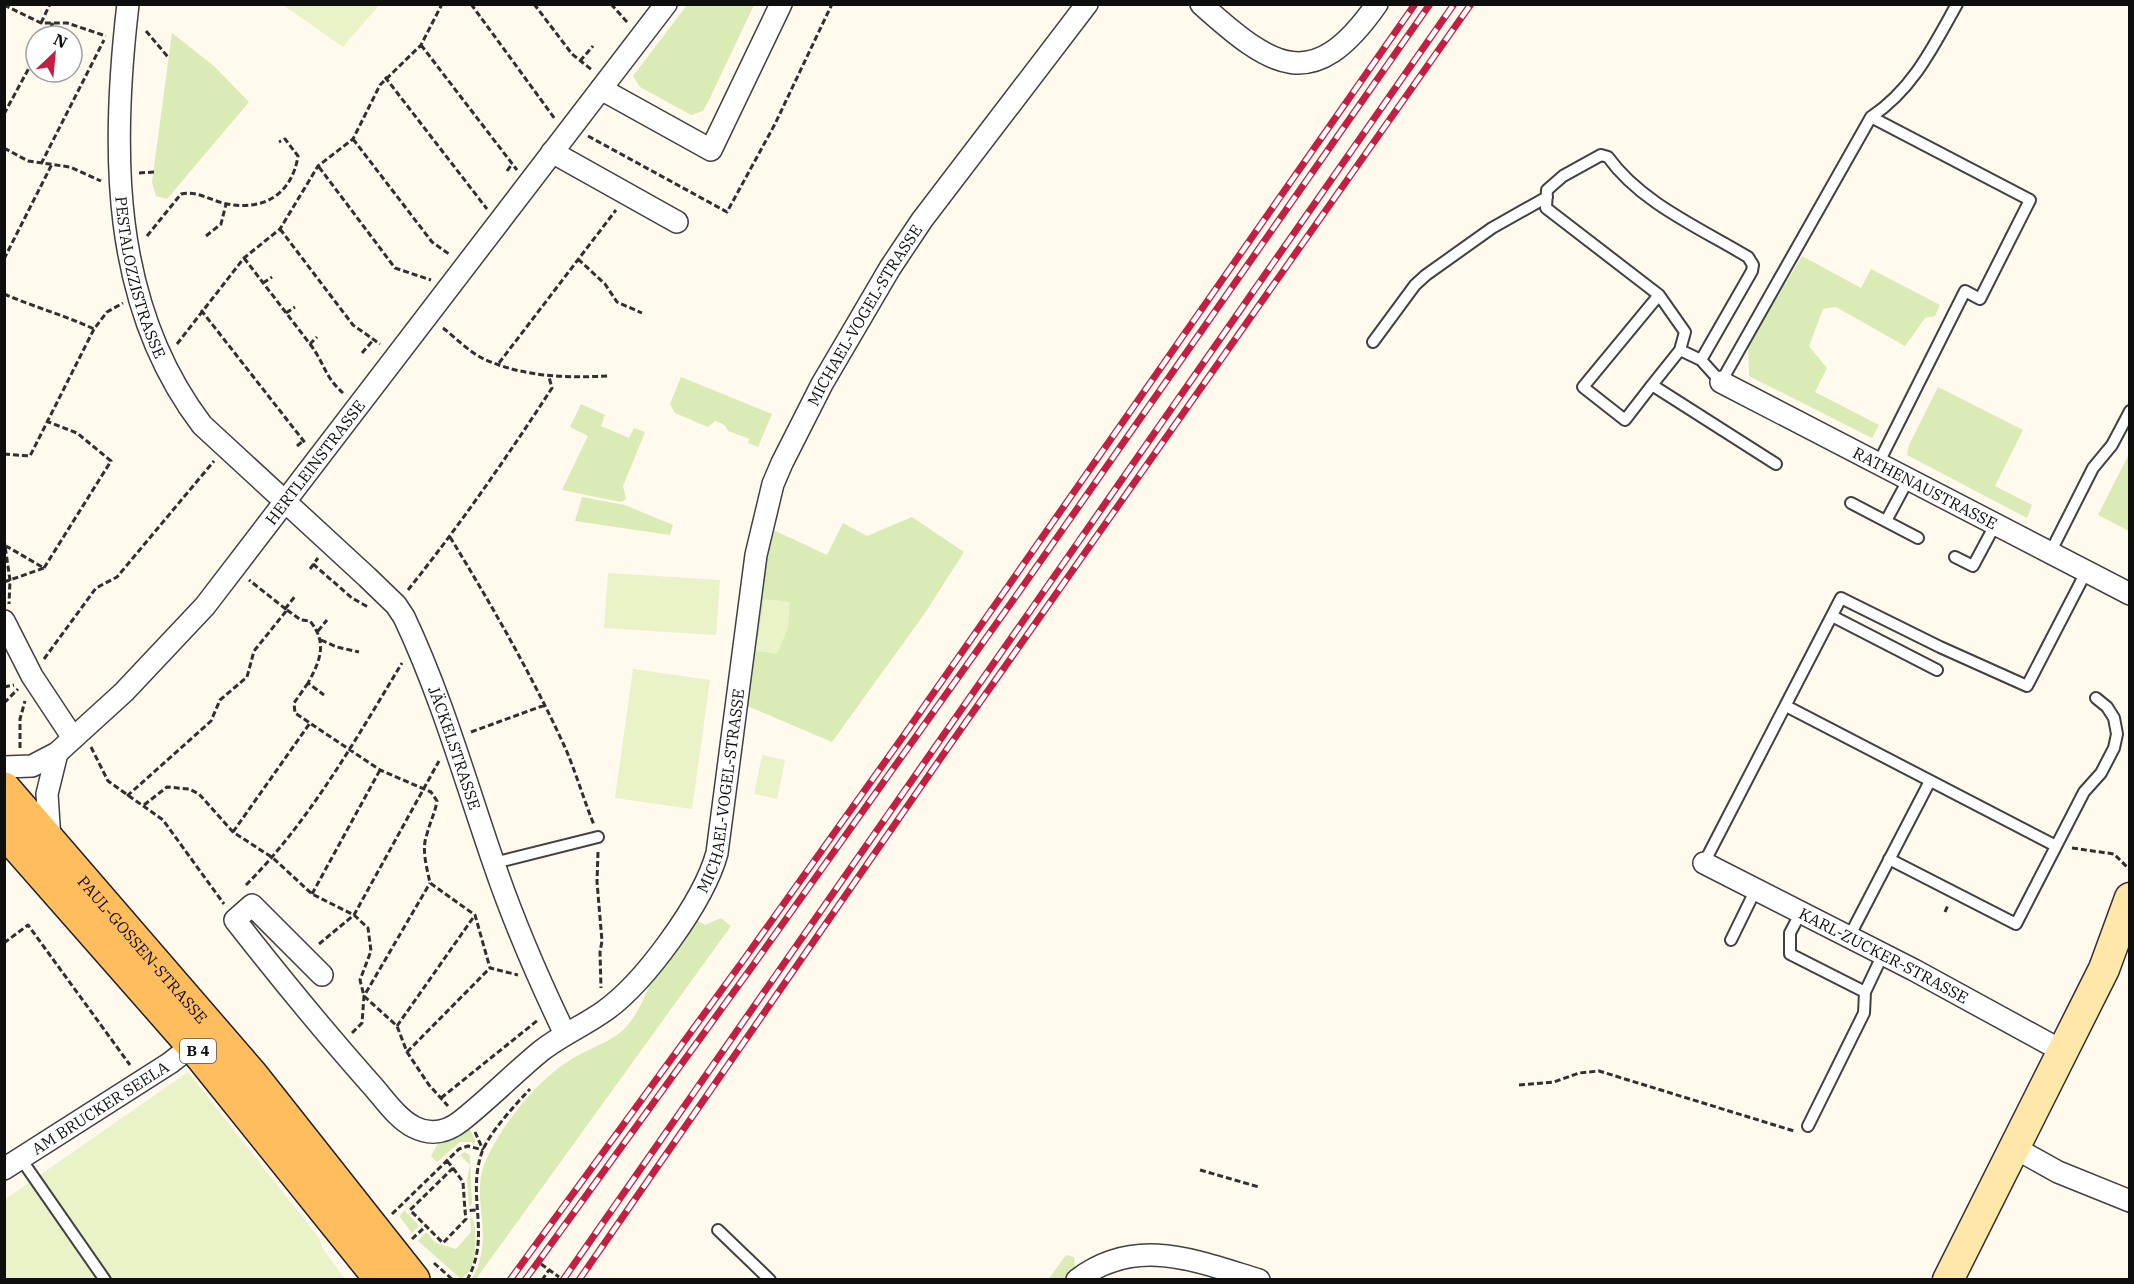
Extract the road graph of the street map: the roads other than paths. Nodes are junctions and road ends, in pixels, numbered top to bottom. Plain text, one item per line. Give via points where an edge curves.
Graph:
1 (666, 4) edge
2 (782, 4) edge
3 (1087, 4) edge
4 (1202, 4) edge
5 (1377, 4) edge
6 (1956, 4) edge
7 (127, 12) edge
8 (603, 86) junction
9 (1871, 117) junction
10 (552, 152) junction
11 (1547, 198) junction
12 (677, 222) dead end
13 (1659, 295) junction
14 (1373, 342) dead end
15 (1680, 350) junction
16 (1701, 360) junction
17 (1721, 382) junction
18 (1652, 385) junction
19 (2130, 411) edge
20 (1776, 464) dead end
21 (1878, 464) junction
22 (1908, 480) junction
23 (284, 501) junction
24 (1851, 503) dead end
25 (1886, 521) junction
26 (1995, 525) junction
27 (1918, 538) dead end
28 (2050, 553) junction
29 (1955, 557) dead end
30 (2086, 572) junction
31 (2130, 594) edge
32 (1832, 616) junction
33 (6, 625) edge
34 (1937, 670) dead end
35 (2096, 698) dead end
36 (1786, 706) junction
37 (76, 736) junction
38 (57, 753) junction
39 (11, 774) edge
40 (1930, 781) junction
41 (4, 830) edge
42 (598, 837) road end
43 (50, 840) junction
44 (2056, 846) junction
45 (1889, 858) junction
46 (494, 863) junction
47 (1704, 863) joint
48 (1756, 890) junction
49 (2130, 898) edge
50 (1801, 912) junction
51 (1849, 937) junction
52 (1731, 940) dead end
53 (1883, 954) junction
54 (322, 975) dead end
55 (1865, 992) junction
56 (565, 1034) junction
57 (193, 1045) junction
58 (2064, 1052) junction
59 (1808, 1126) road end
60 (2015, 1148) junction
61 (13, 1164) edge
62 (2130, 1200) edge
63 (718, 1230) dead end
64 (105, 1280) edge
65 (382, 1280) edge
66 (413, 1280) edge
67 (770, 1280) edge
68 (1077, 1280) edge
69 (1259, 1280) edge
70 (1948, 1280) edge

1 - 8 street, HERTLEINSTRASSE
2 - 8 street via 711,150
3 - 56 street, MICHAEL-VOGEL-STRASSE via 921,220 796,434 774,484 756,555 712,870 689,912 645,971 602,1013
4 - 5 street via 1258,51 1293,63 1339,49 1356,34
6 - 9 lane via 1920,71 1891,104
7 - 23 street, PESTALOZZISTRASSE via 119,175 129,258 140,299 162,364 182,399 202,425
8 - 10 street, HERTLEINSTRASSE
9 - 17 lane
9 - 21 lane via 2030,200 1980,299 1965,291
10 - 12 street
10 - 23 street, HERTLEINSTRASSE
11 - 13 lane via 1546,208
11 - 14 lane via 1492,228 1426,275
11 - 16 lane via 1547,190 1563,176 1601,155 1608,157 1619,172 1651,199 1748,257 1752,271
13 - 15 lane via 1685,332
13 - 18 lane via 1583,387 1625,420
15 - 16 lane
15 - 18 lane
16 - 17 lane
17 - 21 street, RATHENAUSTRASSE
18 - 20 lane
19 - 28 lane via 2112,445 2093,468
21 - 22 street, RATHENAUSTRASSE
22 - 25 lane
22 - 26 street, RATHENAUSTRASSE
23 - 37 street, HERTLEINSTRASSE via 180,634
23 - 46 street, JÄCKELSTRASSE via 396,605 415,642 452,739
24 - 25 lane
25 - 27 lane
26 - 28 street, RATHENAUSTRASSE
26 - 29 lane via 1973,566
28 - 30 street, RATHENAUSTRASSE
30 - 31 street, RATHENAUSTRASSE
30 - 32 lane via 2027,686 1841,598
32 - 34 lane
32 - 36 lane
33 - 37 street via 32,676
35 - 44 lane via 2114,718 2114,748 2101,773 2084,792
36 - 40 lane
36 - 47 lane
37 - 38 street, HERTLEINSTRASSE
38 - 39 street, HERTLEINSTRASSE
38 - 43 street via 47,794
39 - 43 main road, PAUL-GOSSEN-STRASSE / B 4
40 - 44 lane
40 - 45 lane
41 - 57 main road, PAUL-GOSSEN-STRASSE / B 4
42 - 46 lane
43 - 66 main road, PAUL-GOSSEN-STRASSE / B 4 via 251,1075
44 - 45 lane via 2016,924
45 - 51 lane
46 - 56 street, JÄCKELSTRASSE
47 - 48 street, KARL-ZUCKER-STRASSE
48 - 50 street, KARL-ZUCKER-STRASSE
48 - 52 lane
49 - 58 street via 2104,969
50 - 51 street, KARL-ZUCKER-STRASSE
50 - 55 lane via 1790,933 1790,954
51 - 53 street, KARL-ZUCKER-STRASSE
53 - 55 lane
53 - 58 street, KARL-ZUCKER-STRASSE
54 - 56 street, MICHAEL-VOGEL-STRASSE via 252,904 235,920 338,1046 412,1126 436,1132 469,1128 541,1051
55 - 59 lane via 1864,1013
57 - 61 street, AM BRUCKER SEELA
57 - 65 main road, PAUL-GOSSEN-STRASSE / B 4
58 - 60 street
60 - 62 street via 2058,1172
60 - 70 street
61 - 64 lane
63 - 67 lane
68 - 69 street via 1111,1260 1144,1254 1193,1260

